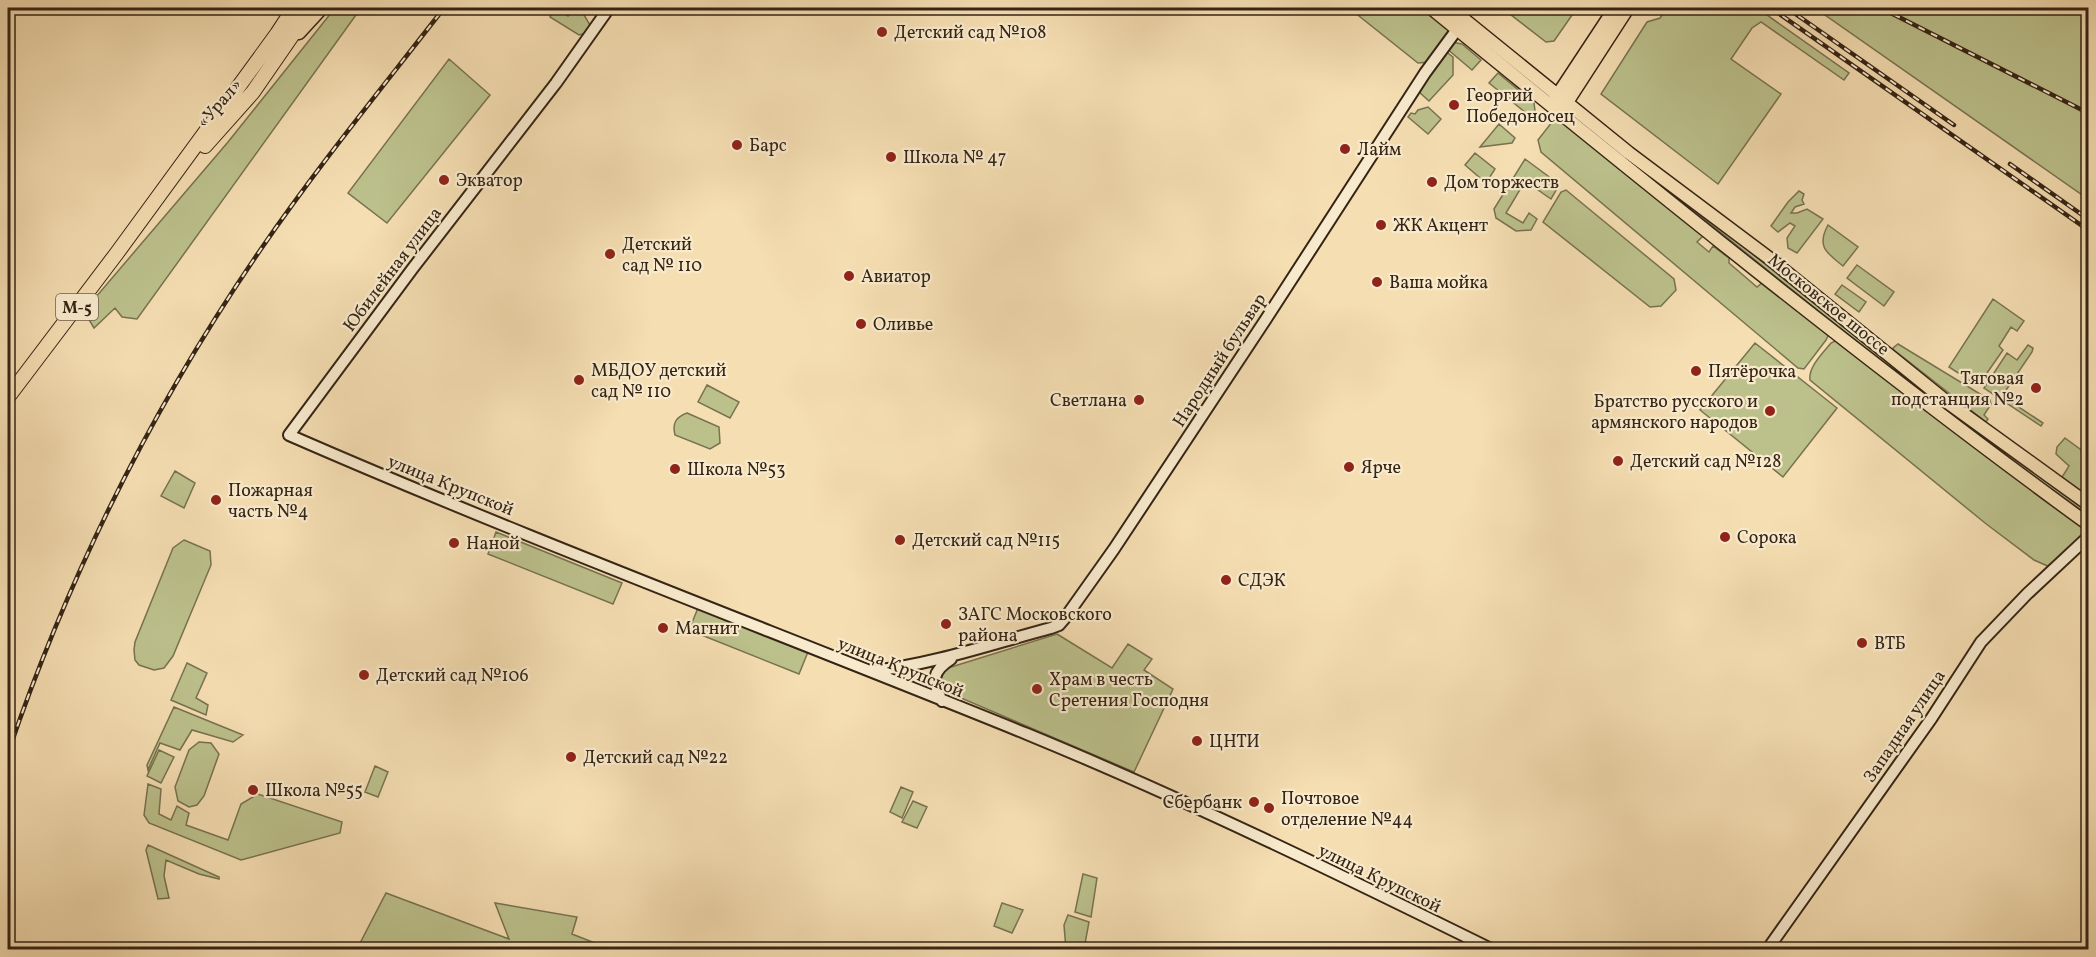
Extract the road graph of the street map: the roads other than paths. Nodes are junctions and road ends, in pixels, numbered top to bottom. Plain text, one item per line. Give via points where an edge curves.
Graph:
1 (294, 8) edge
2 (311, 8) edge
3 (322, 8) edge
4 (609, 8) edge
5 (1431, 8) edge
6 (1450, 8) edge
7 (1615, 8) edge
8 (1628, 8) edge
9 (1461, 24) junction
10 (279, 57) junction
11 (1559, 104) junction
12 (145, 215) junction
13 (8, 397) edge
14 (289, 435) joint
15 (2088, 504) edge
16 (2088, 524) edge
17 (2088, 537) edge
18 (954, 657) junction
19 (903, 668) junction
20 (870, 671) junction
21 (901, 684) junction
22 (942, 701) junction
23 (1492, 950) edge
24 (1767, 950) edge

1 - 12 highway, «Урал» / М-5
2 - 10 highway, «Урал» / М-5
3 - 10 main road
4 - 14 street, Юбилейная улица
5 - 9 main road, Московское шоссе
6 - 9 main road, Московское шоссе
7 - 11 main road
8 - 11 main road
9 - 11 main road, Московское шоссе
9 - 18 street, Народный бульвар via 1065,618 1051,628
10 - 12 highway, «Урал» / М-5
11 - 15 main road, Московское шоссе via 1769,258 1947,402
11 - 16 main road, Московское шоссе via 1853,347
12 - 13 highway, «Урал» / М-5
14 - 20 street, улица Крупской
17 - 24 street, Западная улица via 1976,648 1931,719
18 - 19 street, Народный бульвар
18 - 22 street via 935,676 934,686
19 - 20 street, Народный бульвар
19 - 21 street via 898,669 896,677
20 - 21 street, улица Крупской
21 - 22 street, улица Крупской
22 - 23 street, улица Крупской via 1144,784

